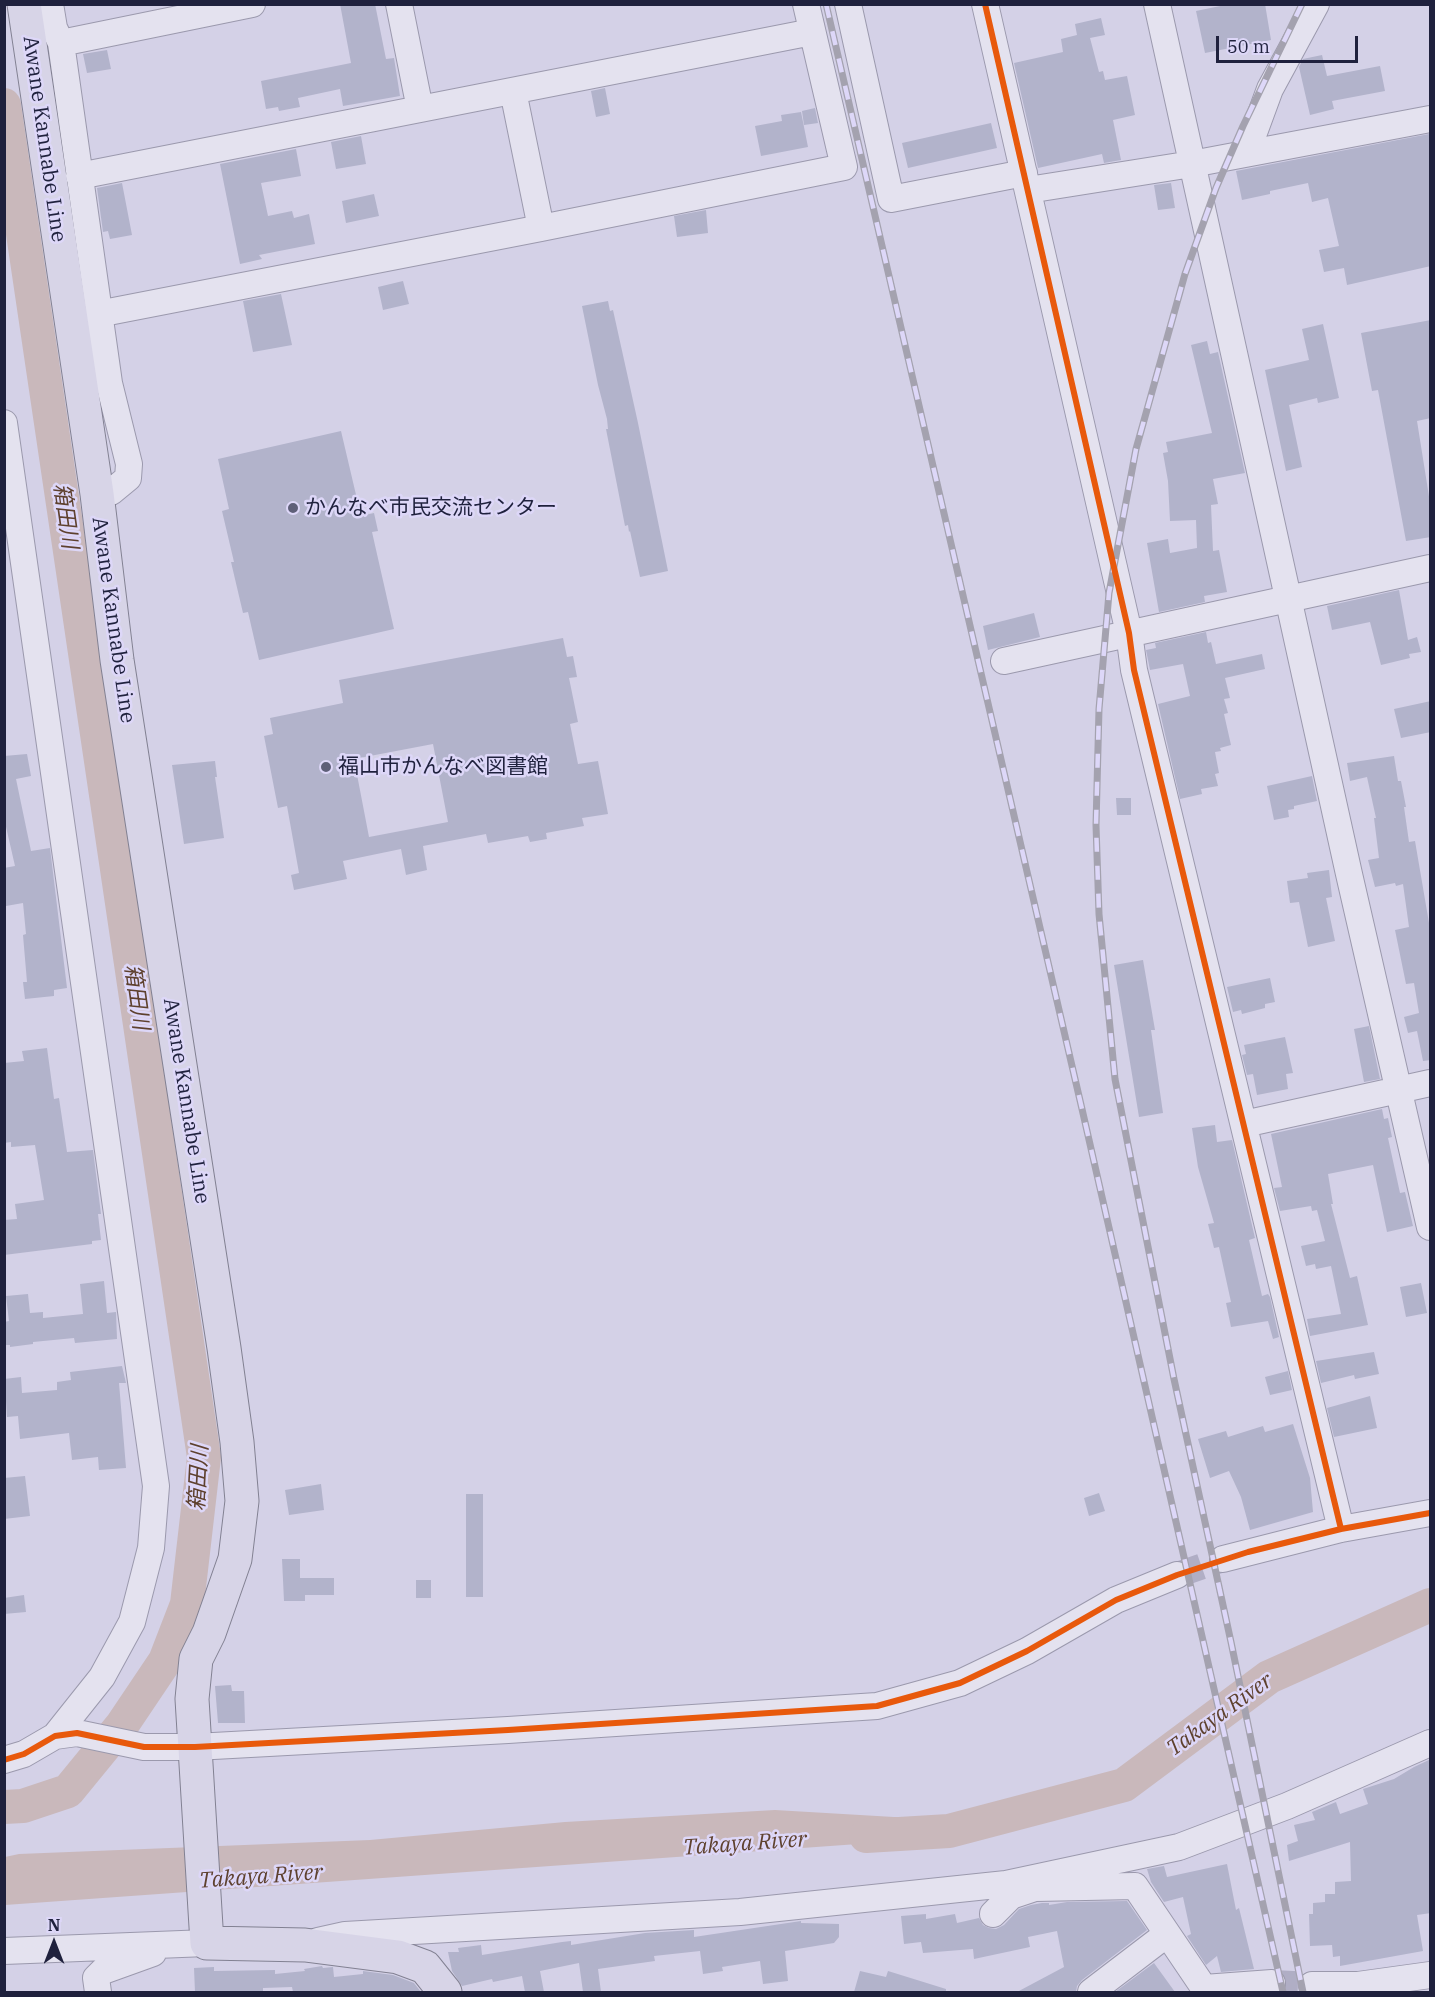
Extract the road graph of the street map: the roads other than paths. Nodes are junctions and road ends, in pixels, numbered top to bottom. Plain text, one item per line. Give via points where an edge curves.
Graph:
1 (24, 4) edge
2 (50, 4) edge
3 (252, 4) edge
4 (399, 4) edge
5 (806, 4) edge
6 (848, 4) edge
7 (985, 4) edge
8 (1157, 4) edge
9 (1316, 4) edge
10 (812, 32) junction
11 (61, 43) junction
12 (513, 91) junction
13 (420, 109) junction
14 (1431, 119) edge
15 (1248, 153) junction
16 (1192, 164) junction
17 (79, 176) junction
18 (1026, 182) junction
19 (541, 228) junction
20 (98, 314) junction
21 (4, 423) edge
22 (97, 494) junction
23 (1431, 567) edge
24 (1288, 598) junction
25 (1128, 633) junction
26 (1004, 662) dead end
27 (1431, 1083) edge
28 (1400, 1091) junction
29 (1244, 1124) junction
30 (1431, 1227) edge
31 (1431, 1513) edge
32 (1341, 1529) junction
33 (1223, 1559) tunnel mouth
34 (1177, 1575) tunnel mouth
35 (66, 1734) junction
36 (1431, 1743) edge
37 (196, 1754) junction
38 (4, 1760) edge
39 (993, 1914) dead end
40 (1167, 1934) junction
41 (207, 1939) junction
42 (175, 1945) junction
43 (305, 1945) junction
44 (4, 1951) edge
45 (1431, 1975) edge
46 (1272, 1983) tunnel mouth
47 (1312, 1985) tunnel mouth
48 (1098, 1990) edge
49 (98, 1992) edge
50 (445, 1992) edge

1 - 22 main road, Awane Kannabe Line
2 - 11 street
3 - 11 street
4 - 13 street
5 - 10 street
6 - 18 street via 891,199
7 - 18 street
8 - 16 street
9 - 15 street via 1270,89
10 - 12 street
10 - 19 street via 844,166
11 - 17 street
12 - 13 street
12 - 19 street
13 - 17 street
14 - 15 street
15 - 16 street
16 - 18 street
16 - 24 street
17 - 20 street
18 - 25 street
19 - 20 street
20 - 22 street via 109,384 129,464 128,477 111,492
21 - 35 street via 156,1486 151,1548 132,1622
22 - 37 main road, Awane Kannabe Line via 117,660 224,1348 241,1489 235,1559 196,1659 192,1699
23 - 24 street
24 - 25 street
24 - 28 street
25 - 26 street
25 - 29 street
27 - 28 street
28 - 29 street
28 - 30 street
29 - 32 street
31 - 32 street
32 - 33 street
34 - 37 street via 1116,1600 1027,1651 960,1683 877,1706
35 - 37 street
35 - 38 street via 24,1755
36 - 43 street via 1287,1806 1179,1847 1006,1884 740,1912 345,1935
37 - 41 main road, Awane Kannabe Line
39 - 40 street via 1011,1896 1035,1888 1135,1886
40 - 46 street via 1204,1988
40 - 48 street
41 - 42 street
41 - 43 main road
42 - 44 street
42 - 49 street via 103,1971 96,1978
43 - 50 main road via 398,1957 425,1967
45 - 47 street via 1358,1985

